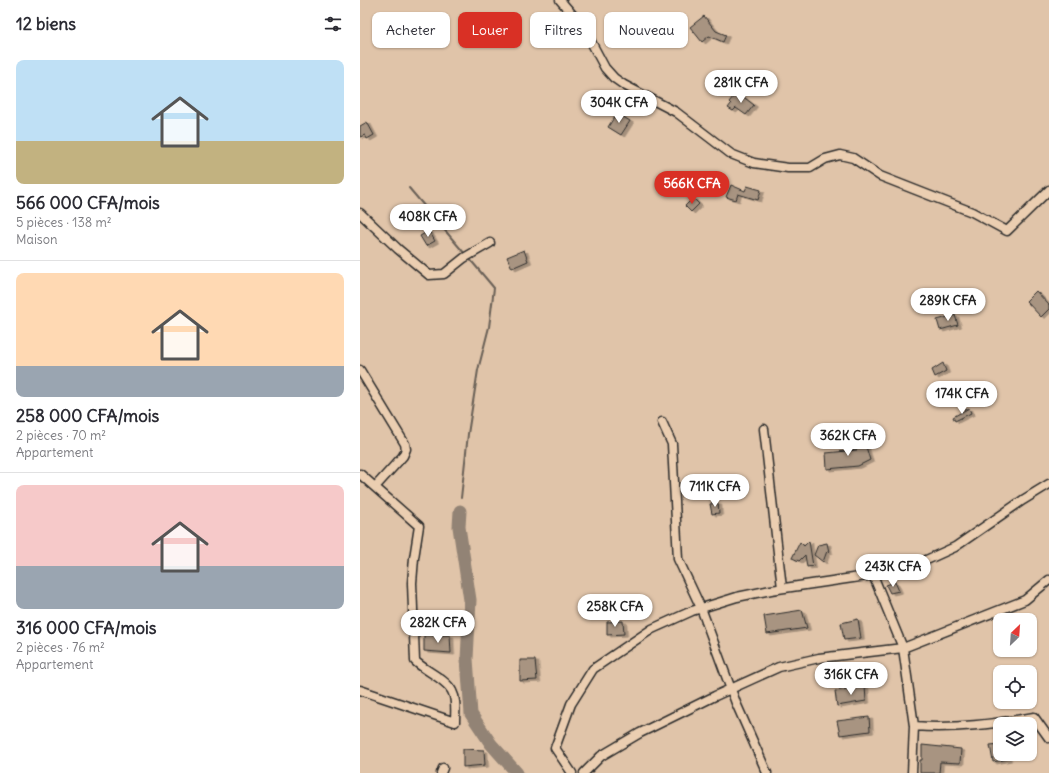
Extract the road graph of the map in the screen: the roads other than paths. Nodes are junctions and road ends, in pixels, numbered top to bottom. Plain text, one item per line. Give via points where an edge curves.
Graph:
1 (560, 0) edge
2 (1049, 190) edge
3 (360, 213) edge
4 (490, 243) dead end
5 (360, 370) edge
6 (662, 422) dead end
7 (764, 429) dead end
8 (360, 474) edge
9 (1049, 484) edge
10 (375, 487) junction
11 (873, 575) junction
12 (1049, 580) edge
13 (782, 588) junction
14 (701, 608) junction
15 (903, 648) junction
16 (731, 689) junction
17 (360, 690) edge
18 (914, 726) junction
19 (1049, 738) edge
20 (572, 773) edge
21 (584, 773) edge
22 (767, 773) edge
23 (912, 773) edge

1 - 2 street via 578,21 605,68 614,78 676,112 731,154 754,163 810,168 825,159 846,156 880,176 972,212 1007,231
3 - 4 street via 428,275 444,274 467,256
5 - 10 street via 406,449 403,456
6 - 14 street via 672,444 678,559
7 - 13 street
8 - 10 street
9 - 11 street via 955,547 922,562
10 - 17 street via 419,526 412,583 415,661 440,678 452,690 456,706 455,722
11 - 13 street
11 - 15 street
12 - 15 street via 1025,600
13 - 14 street
14 - 16 street
14 - 20 street via 652,629 593,669 571,704 554,748
15 - 16 street via 819,658 779,667
15 - 18 street
16 - 21 street via 640,733 601,756
16 - 22 street
18 - 19 street via 938,728 982,725 1034,717
18 - 23 street

